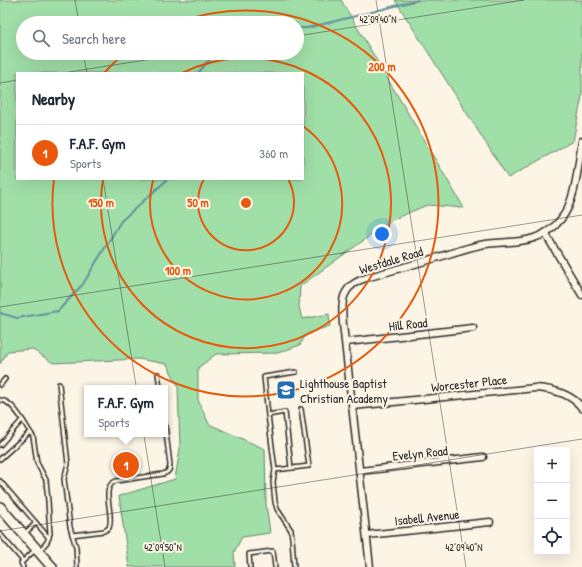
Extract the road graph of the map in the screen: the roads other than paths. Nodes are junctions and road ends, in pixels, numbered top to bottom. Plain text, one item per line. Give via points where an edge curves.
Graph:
1 (582, 141) edge
2 (545, 233) junction
3 (582, 295) edge
4 (473, 328) dead end
5 (346, 342) junction
6 (296, 372) dead end
7 (158, 374) dead end
8 (5, 379) dead end
9 (59, 384) dead end
10 (0, 385) edge
11 (160, 385) edge
12 (0, 400) edge
13 (352, 406) junction
14 (582, 408) edge
15 (301, 409) dead end
16 (268, 415) junction
17 (22, 420) junction
18 (30, 432) junction
19 (167, 437) edge
20 (0, 445) edge
21 (483, 457) dead end
22 (0, 459) edge
23 (291, 468) junction
24 (275, 470) junction
25 (360, 471) junction
26 (0, 481) edge
27 (0, 507) edge
28 (490, 522) dead end
29 (36, 523) junction
30 (0, 534) edge
31 (24, 534) junction
32 (72, 535) junction
33 (366, 535) junction
34 (49, 538) junction
35 (37, 550) junction
36 (23, 561) junction
37 (23, 567) edge
38 (52, 567) edge
39 (77, 567) edge
40 (250, 567) edge
41 (275, 567) edge
42 (294, 567) edge
43 (370, 567) edge

1 - 2 street, Westdale Road via 571,202 561,220
2 - 3 street
2 - 5 street, Westdale Road via 526,240 477,246 356,282 347,290 343,300
4 - 5 street, Hill Road
5 - 13 street, Westdale Road
6 - 16 lane via 264,377
7 - 11 lane
8 - 10 lane
9 - 32 lane via 68,464 64,479
12 - 17 lane via 14,408
13 - 14 street, Worcester Place via 535,388 548,389 571,397
13 - 25 street, Westdale Road
15 - 23 lane via 309,466
16 - 23 lane via 284,412
16 - 24 lane
17 - 18 lane
17 - 20 lane
18 - 22 lane
18 - 34 lane via 37,463 46,480
19 - 32 lane via 169,471 112,482 108,490 110,528
21 - 25 street, Evelyn Road
23 - 24 lane
24 - 42 lane via 275,502 291,530
25 - 33 street, Westdale Road
26 - 29 lane
27 - 31 main road
28 - 33 street, Isabell Avenue
29 - 31 lane
29 - 34 lane
30 - 36 lane
31 - 35 main road
32 - 39 lane via 76,547
33 - 43 street, Westdale Road
34 - 35 lane via 48,542
35 - 36 lane
35 - 38 main road
36 - 37 lane
40 - 41 lane via 249,554 273,551

